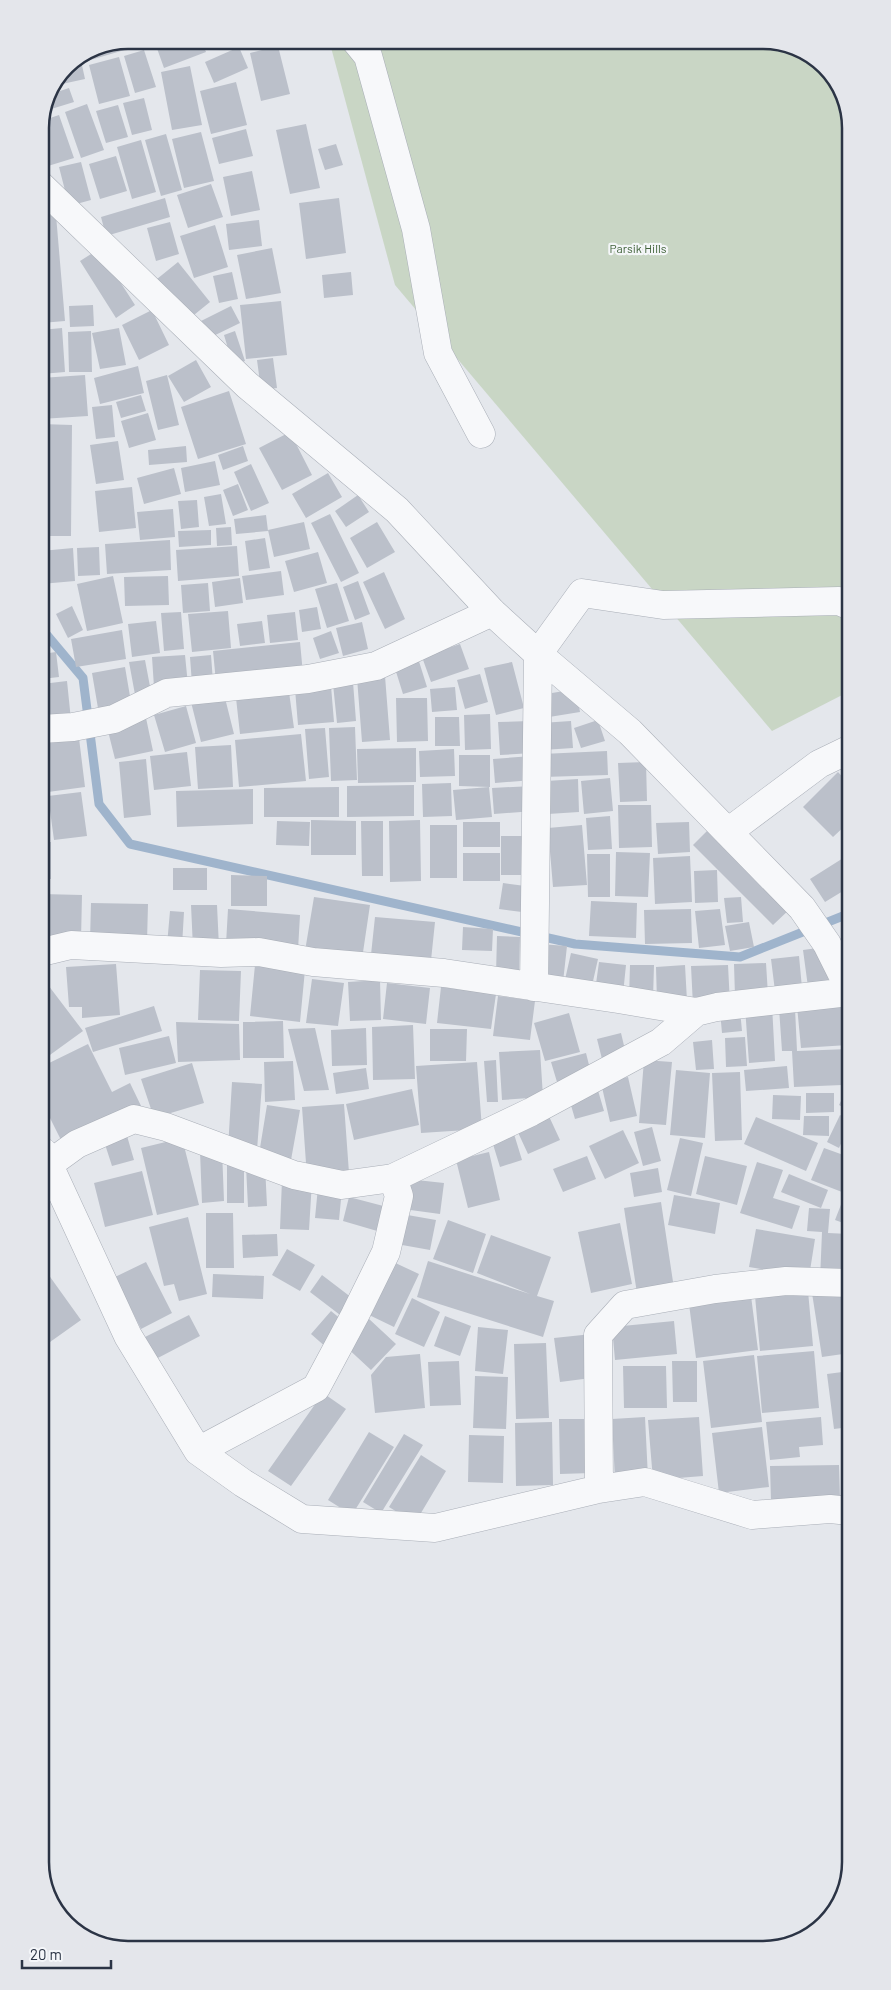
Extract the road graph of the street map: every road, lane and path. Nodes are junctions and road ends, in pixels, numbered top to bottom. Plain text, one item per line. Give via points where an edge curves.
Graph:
1 (362, 49) edge
2 (49, 194) edge
3 (481, 434) dead end
4 (842, 603) edge
5 (492, 612) junction
6 (538, 654) junction
7 (49, 729) edge
8 (842, 753) edge
9 (728, 832) junction
10 (49, 950) edge
11 (842, 974) edge
12 (534, 987) junction
13 (842, 993) edge
14 (696, 1012) junction
15 (49, 1157) edge
16 (49, 1165) edge
17 (393, 1178) junction
18 (842, 1283) edge
19 (198, 1451) junction
20 (599, 1488) junction
21 (842, 1505) edge

1 - 3 street via 368,56 416,229 438,353
2 - 5 street via 248,386 398,510
4 - 6 street via 663,605 582,593
5 - 6 street
5 - 7 street via 376,666 308,679 167,693 114,719
6 - 9 street via 630,732
6 - 12 street
8 - 9 street via 819,764
9 - 11 street via 802,908 827,944
10 - 12 street via 71,945 259,952 314,962 444,974
12 - 14 street
13 - 14 street
14 - 17 street via 661,1042 531,1112
15 - 17 street via 134,1119 166,1127 294,1175 342,1184
16 - 19 street via 128,1336
17 - 19 street via 399,1196 386,1252 316,1388
18 - 20 street via 786,1281 625,1305 598,1335
19 - 20 street via 302,1519 435,1528
20 - 21 street via 645,1482 752,1515

